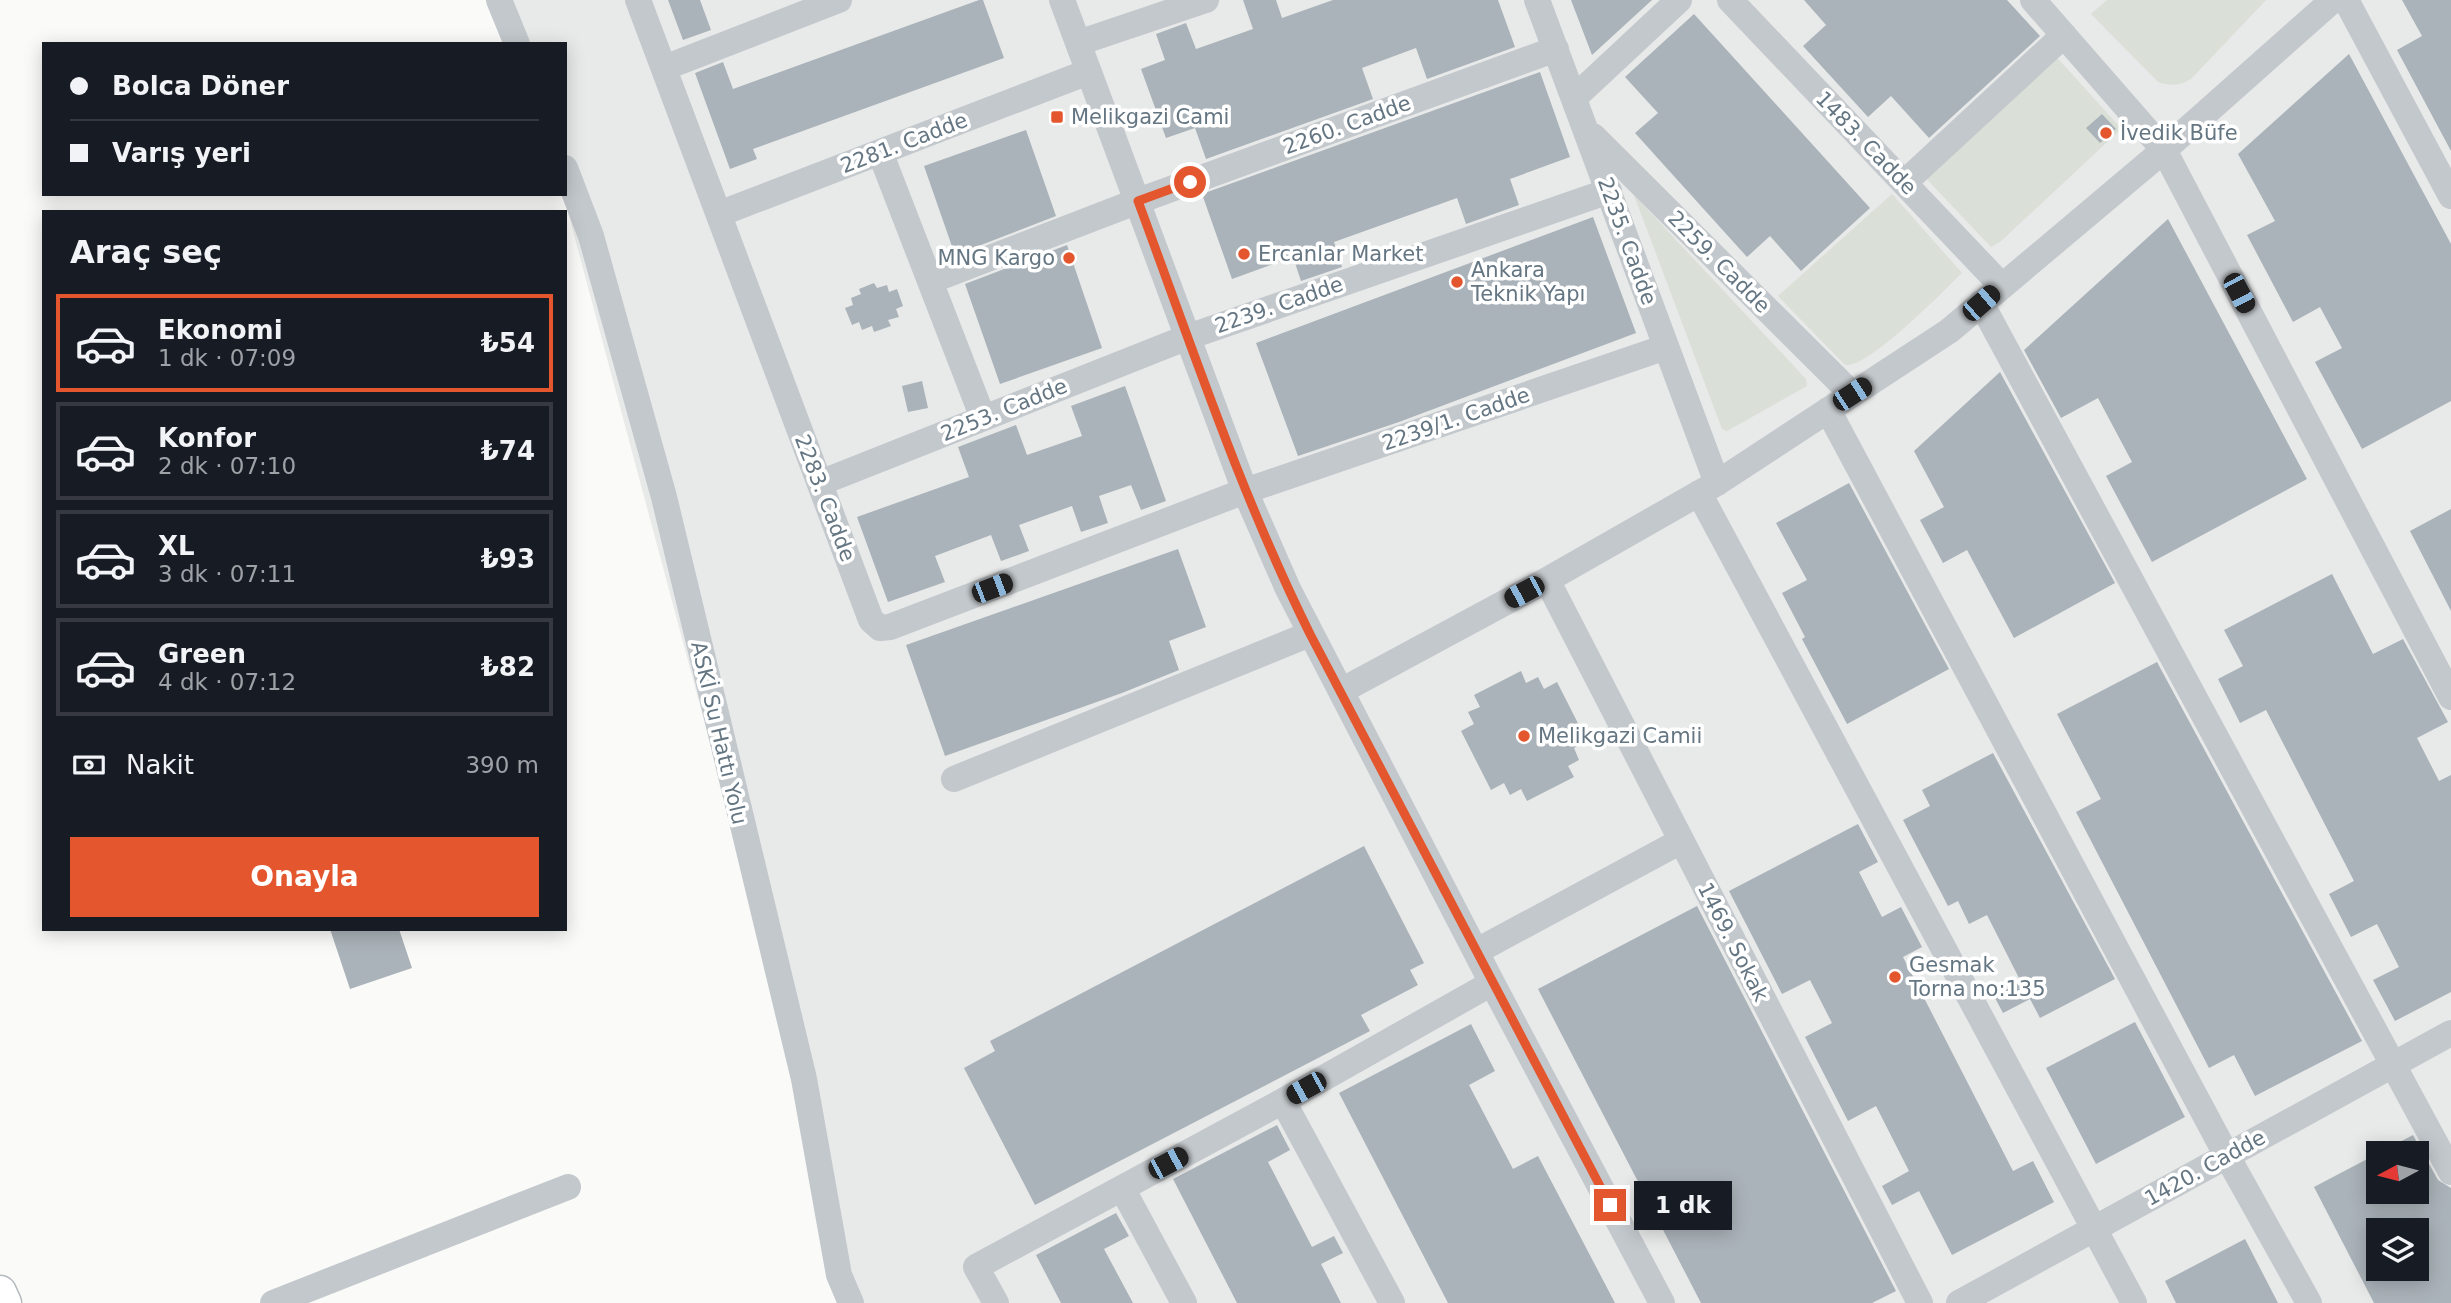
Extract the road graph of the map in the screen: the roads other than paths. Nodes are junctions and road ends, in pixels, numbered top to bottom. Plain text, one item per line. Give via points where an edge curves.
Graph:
1 (499, 0) edge
2 (638, 0) edge
3 (839, 0) edge
4 (1062, 0) edge
5 (1206, 0) edge
6 (1538, 0) edge
7 (1679, 0) edge
8 (1730, 0) edge
9 (2033, 0) edge
10 (2333, 0) edge
11 (2346, 0) edge
12 (2064, 35) junction
13 (516, 42) edge
14 (1078, 43) junction
15 (1556, 49) junction
16 (663, 68) junction
17 (1088, 72) junction
18 (1574, 98) junction
19 (1586, 130) junction
20 (2164, 150) junction
21 (880, 152) junction
22 (567, 173) edge
23 (1904, 183) junction
24 (1609, 191) junction
25 (2451, 196) edge
26 (1138, 201) junction
27 (719, 214) junction
28 (930, 281) junction
29 (2001, 285) junction
30 (1981, 303) junction
31 (1188, 337) junction
32 (1667, 347) junction
33 (1852, 394) junction
34 (1828, 410) junction
35 (983, 418) junction
36 (820, 483) junction
37 (1708, 488) junction
38 (1245, 491) junction
39 (1547, 580) junction
40 (1310, 634) junction
41 (1341, 691) junction
42 (2451, 697) edge
43 (954, 779) dead end
44 (1681, 841) junction
45 (1477, 951) junction
46 (1492, 983) junction
47 (2451, 1033) edge
48 (2394, 1065) junction
49 (1283, 1101) junction
50 (2228, 1156) junction
51 (2451, 1172) edge
52 (568, 1187) dead end
53 (1122, 1188) junction
54 (2094, 1229) junction
55 (0, 1292) edge
56 (5, 1303) edge
57 (273, 1303) edge
58 (851, 1303) edge
59 (996, 1303) edge
60 (1184, 1303) edge
61 (1392, 1303) edge
62 (1662, 1303) edge
63 (1920, 1303) edge
64 (1959, 1303) edge
65 (2134, 1303) edge
66 (2309, 1303) edge

1 - 13 street
2 - 16 street, 2283. Cadde
3 - 16 street
4 - 14 street
5 - 14 street
6 - 15 street, 2235. Cadde
7 - 18 street
8 - 23 street, 1483. Cadde
9 - 12 street
10 - 20 street
11 - 25 street
12 - 20 street
12 - 23 street
14 - 17 street
15 - 18 street, 2235. Cadde
15 - 26 street, 2260. Cadde
16 - 27 street, 2283. Cadde
17 - 21 street, 2281. Cadde
17 - 26 street
18 - 19 street, 2235. Cadde
19 - 24 street, 2235. Cadde
19 - 33 street, 2259. Cadde
20 - 29 street
20 - 42 street
21 - 27 street, 2281. Cadde
21 - 28 street
22 - 58 street, ASKİ Su Hattı Yolu via 592,236 664,498 804,1079 839,1275
23 - 29 street, 1483. Cadde
24 - 31 street, 2239. Cadde
24 - 32 street, 2235. Cadde
26 - 28 street, 2260. Cadde
26 - 31 street
27 - 36 street, 2283. Cadde
28 - 35 street
29 - 30 street
30 - 33 street via 1949,331
30 - 48 street
31 - 35 street, 2253. Cadde
31 - 38 street
32 - 37 street, 2235. Cadde
32 - 38 street, 2239/1. Cadde
33 - 34 street
34 - 37 street
34 - 50 street
35 - 36 street, 2253. Cadde
36 - 38 street, 2283. Cadde via 871,620 880,628
37 - 39 street
37 - 54 street, 2235. Cadde
38 - 40 street
39 - 41 street
39 - 44 street, 1469. Sokak
40 - 41 street
40 - 43 street
41 - 45 street
44 - 45 street
44 - 63 street, 1469. Sokak
45 - 46 street
46 - 49 street
46 - 62 street
47 - 48 street, 1420. Cadde
48 - 50 street, 1420. Cadde
48 - 51 street
49 - 53 street
49 - 61 street
50 - 54 street, 1420. Cadde
50 - 66 street
52 - 57 street
53 - 59 street via 976,1267
53 - 60 street
54 - 64 street, 1420. Cadde
54 - 65 street, 2235. Cadde
55 - 56 main road

